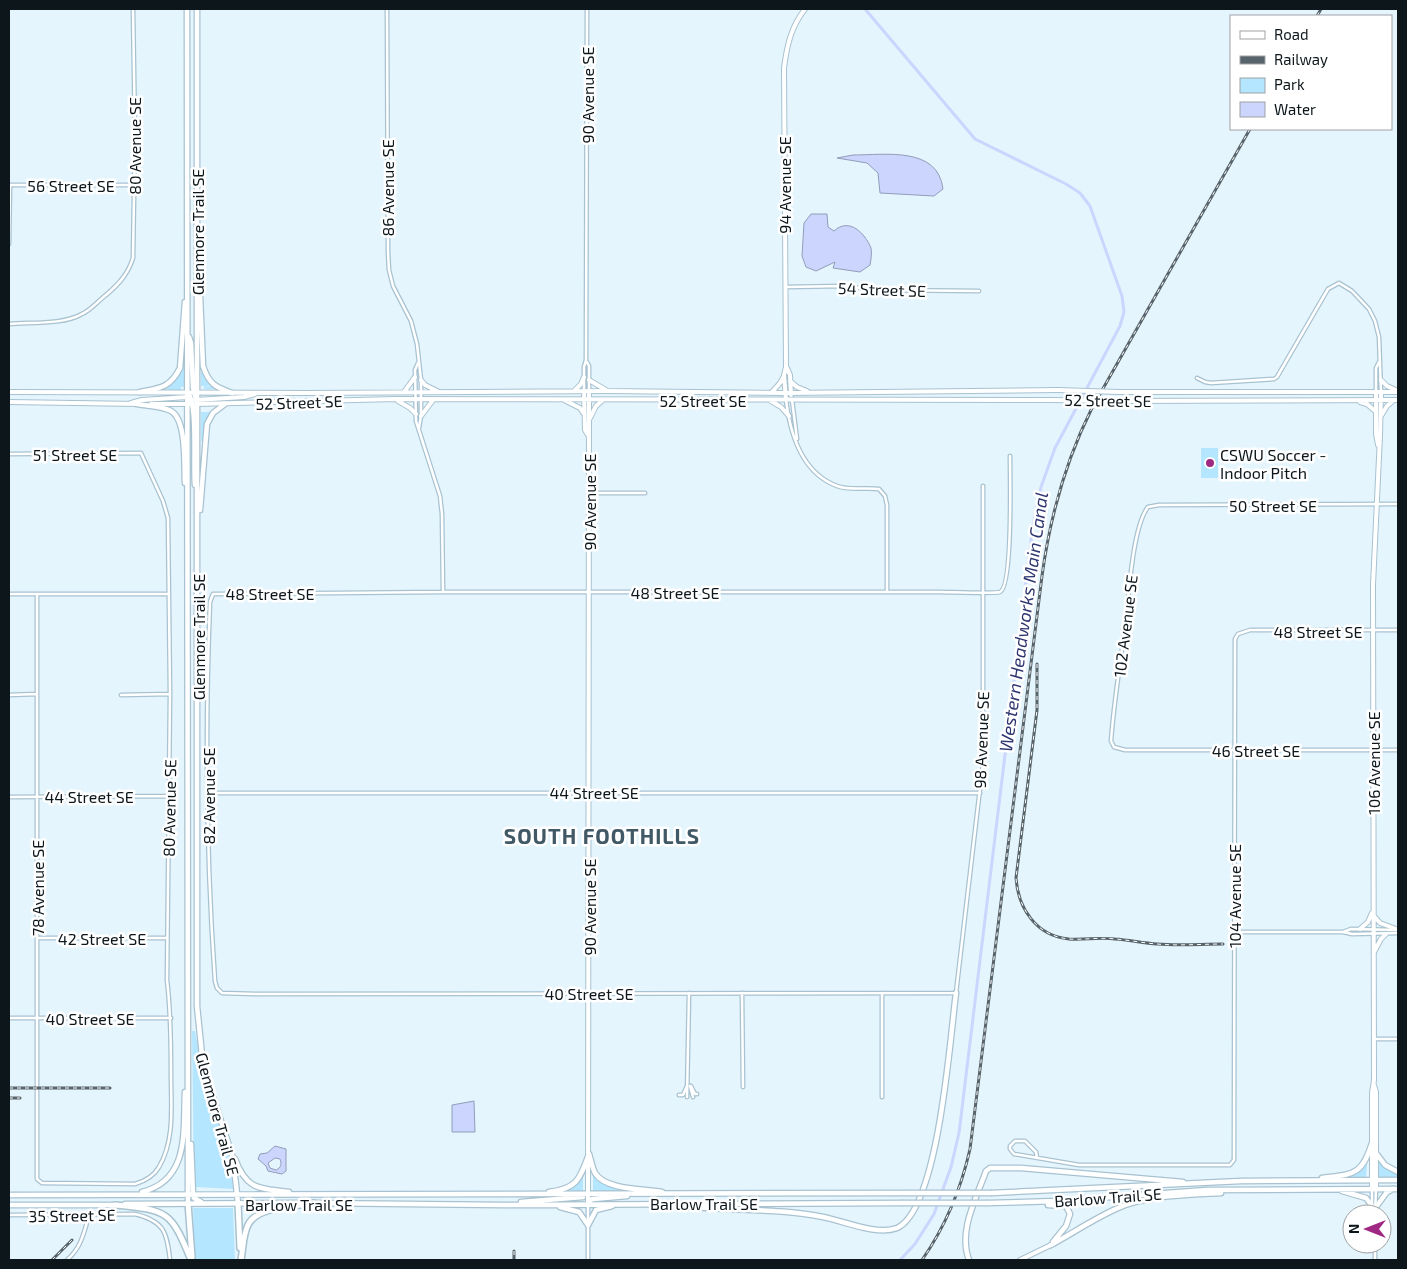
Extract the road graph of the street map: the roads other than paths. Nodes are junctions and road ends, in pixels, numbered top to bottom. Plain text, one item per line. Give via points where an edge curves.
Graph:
1 (133, 9) edge
2 (187, 9) edge
3 (197, 9) edge
4 (387, 9) edge
5 (586, 9) edge
6 (805, 9) edge
7 (134, 185) junction
8 (9, 186) edge
9 (9, 244) edge
10 (197, 267) junction
11 (784, 286) junction
12 (188, 290) junction
13 (979, 291) dead end
14 (9, 324) edge
15 (586, 360) junction
16 (418, 362) junction
17 (1379, 362) junction
18 (786, 367) junction
19 (784, 375) junction
20 (415, 377) junction
21 (584, 377) junction
22 (1197, 378) dead end
23 (421, 380) junction
24 (589, 380) junction
25 (1381, 380) junction
26 (790, 381) junction
27 (574, 391) junction
28 (586, 391) junction
29 (608, 391) junction
30 (1398, 391) edge
31 (9, 392) edge
32 (140, 392) junction
33 (404, 392) junction
34 (418, 392) junction
35 (441, 392) junction
36 (772, 392) junction
37 (785, 392) junction
38 (791, 392) junction
39 (809, 392) junction
40 (1378, 392) junction
41 (232, 393) junction
42 (259, 393) junction
43 (193, 399) junction
44 (396, 399) junction
45 (562, 399) junction
46 (416, 400) junction
47 (421, 400) junction
48 (434, 400) junction
49 (586, 400) junction
50 (604, 400) junction
51 (770, 400) junction
52 (786, 400) junction
53 (792, 400) junction
54 (1356, 400) junction
55 (1378, 400) junction
56 (1396, 400) edge
57 (9, 402) edge
58 (126, 404) junction
59 (136, 404) junction
60 (225, 404) junction
61 (1376, 412) junction
62 (416, 414) junction
63 (584, 414) junction
64 (421, 416) junction
65 (789, 416) junction
66 (1380, 417) junction
67 (589, 420) junction
68 (420, 428) junction
69 (588, 435) junction
70 (797, 443) junction
71 (1379, 447) junction
72 (141, 453) joint
73 (9, 454) edge
74 (1010, 456) dead end
75 (983, 486) dead end
76 (588, 493) junction
77 (645, 493) dead end
78 (1398, 504) edge
79 (1376, 505) junction
80 (1148, 507) joint
81 (188, 517) junction
82 (198, 534) junction
83 (443, 592) junction
84 (589, 592) junction
85 (887, 592) junction
86 (983, 592) junction
87 (9, 594) edge
88 (37, 594) junction
89 (169, 594) junction
90 (212, 596) joint
91 (1398, 630) edge
92 (1373, 631) junction
93 (1238, 634) joint
94 (37, 694) junction
95 (170, 694) junction
96 (9, 695) edge
97 (121, 695) dead end
98 (1114, 747) joint
99 (1234, 750) junction
100 (1373, 750) junction
101 (1398, 750) edge
102 (589, 792) junction
103 (208, 793) junction
104 (980, 793) junction
105 (170, 796) junction
106 (9, 797) edge
107 (37, 797) junction
108 (1373, 913) junction
109 (1360, 929) junction
110 (1398, 931) edge
111 (1234, 932) junction
112 (1343, 932) junction
113 (1373, 932) junction
114 (1386, 934) junction
115 (37, 938) junction
116 (167, 938) junction
117 (1373, 954) junction
118 (222, 993) joint
119 (589, 993) junction
120 (689, 993) junction
121 (742, 993) junction
122 (882, 993) junction
123 (956, 993) junction
124 (9, 1018) edge
125 (36, 1018) junction
126 (171, 1018) junction
127 (1374, 1039) junction
128 (1398, 1039) edge
129 (188, 1075) junction
130 (1374, 1080) junction
131 (688, 1082) junction
132 (743, 1087) dead end
133 (697, 1094) dead end
134 (679, 1095) dead end
135 (693, 1097) dead end
136 (882, 1097) dead end
137 (687, 1098) dead end
138 (1372, 1143) junction
139 (230, 1144) junction
140 (1376, 1153) junction
141 (589, 1154) junction
142 (1037, 1158) junction
143 (160, 1166) joint
144 (1398, 1172) edge
145 (1374, 1180) junction
146 (1398, 1180) edge
147 (1297, 1181) junction
148 (1190, 1183) junction
149 (1338, 1189) junction
150 (1374, 1189) junction
151 (1396, 1189) edge
152 (1248, 1190) junction
153 (9, 1194) edge
154 (126, 1194) junction
155 (190, 1194) junction
156 (238, 1194) junction
157 (523, 1194) junction
158 (636, 1194) junction
159 (680, 1194) junction
160 (308, 1195) junction
161 (588, 1195) junction
162 (188, 1203) junction
163 (202, 1203) junction
164 (238, 1203) junction
165 (314, 1203) junction
166 (1024, 1203) junction
167 (588, 1204) junction
168 (621, 1204) junction
169 (662, 1204) junction
170 (1370, 1204) edge
171 (1374, 1204) edge
172 (1378, 1204) edge
173 (9, 1205) edge
174 (115, 1205) junction
175 (502, 1205) junction
176 (545, 1205) junction
177 (89, 1215) junction
178 (9, 1216) edge
179 (588, 1225) junction
180 (1051, 1245) junction
181 (67, 1260) edge
182 (170, 1260) edge
183 (192, 1260) edge
184 (241, 1260) edge
185 (588, 1260) edge
186 (969, 1260) edge
187 (1020, 1260) edge

1 - 7 street, 80 Avenue SE
2 - 12 main road, Glenmore Trail SE
3 - 10 main road, Glenmore Trail SE
4 - 16 street, 86 Avenue SE via 389,270 415,332
5 - 15 street, 90 Avenue SE
6 - 11 main road, 94 Avenue SE via 789,35 784,68
7 - 8 street, 56 Street SE
7 - 14 street, 80 Avenue SE via 133,258 122,280 83,314 64,320
8 - 9 street
10 - 41 main road via 204,366 213,384
10 - 43 main road, Glenmore Trail SE
11 - 13 street, 54 Street SE
11 - 18 main road, 94 Avenue SE
12 - 32 main road via 180,368 167,385
12 - 43 main road, Glenmore Trail SE
15 - 21 street, 90 Avenue SE
15 - 24 street, 90 Avenue SE
16 - 20 street, 86 Avenue SE
16 - 23 street, 86 Avenue SE
17 - 22 street via 1378,336 1369,309 1339,283 1328,289 1274,380 1212,383
17 - 25 street
17 - 40 street via 1376,368
18 - 19 main road, 94 Avenue SE
18 - 26 main road, 94 Avenue SE
19 - 36 main road
19 - 37 main road, 94 Avenue SE
20 - 33 main road
20 - 34 street, 86 Avenue SE
21 - 27 main road
21 - 28 street, 90 Avenue SE
23 - 34 street, 86 Avenue SE
23 - 35 main road
24 - 28 street, 90 Avenue SE
24 - 29 main road
25 - 30 main road
25 - 40 street
26 - 38 main road, 94 Avenue SE
26 - 39 main road
27 - 28 main road, 52 Street SE
27 - 35 main road, 52 Street SE
28 - 29 main road, 52 Street SE
28 - 49 main road, 90 Avenue SE
29 - 36 main road, 52 Street SE
30 - 40 main road, 52 Street SE
31 - 32 main road, 52 Street SE
32 - 43 main road, 52 Street SE
33 - 34 main road, 52 Street SE
33 - 42 main road, 52 Street SE
34 - 35 main road, 52 Street SE
34 - 46 street, 86 Avenue SE
34 - 47 street, 86 Avenue SE
36 - 37 main road, 52 Street SE
37 - 38 main road, 52 Street SE
37 - 52 main road, 94 Avenue SE
38 - 39 main road, 52 Street SE
38 - 53 main road, 94 Avenue SE
39 - 40 main road, 52 Street SE, bridge
40 - 55 main road, 106 Avenue SE
41 - 42 main road, 52 Street SE
41 - 43 main road, 52 Street SE
42 - 43 main road via 244,397
43 - 58 main road via 142,400
43 - 59 main road, 52 Street SE
43 - 60 main road, 52 Street SE
43 - 81 main road, Glenmore Trail SE
43 - 82 main road, Glenmore Trail SE
44 - 46 main road, 52 Street SE
44 - 60 main road, 52 Street SE
44 - 62 main road
45 - 48 main road, 52 Street SE
45 - 49 main road, 52 Street SE
45 - 63 main road via 580,408
46 - 47 main road, 52 Street SE
46 - 62 street, 86 Avenue SE
47 - 48 main road, 52 Street SE
47 - 64 street, 86 Avenue SE
48 - 64 main road
49 - 50 main road, 52 Street SE
49 - 63 main road, 90 Avenue SE
49 - 67 main road, 90 Avenue SE
50 - 51 main road, 52 Street SE
50 - 67 main road via 594,409
51 - 52 main road, 52 Street SE
51 - 65 main road
52 - 53 main road, 52 Street SE
52 - 65 street, 94 Avenue SE
53 - 54 main road, 52 Street SE, bridge
53 - 70 street, 94 Avenue SE
54 - 55 main road, 52 Street SE
54 - 61 main road
55 - 56 main road, 52 Street SE
55 - 61 main road, 106 Avenue SE
55 - 66 main road, 106 Avenue SE
56 - 66 main road
57 - 58 main road, 52 Street SE
58 - 59 main road, 52 Street SE
59 - 81 main road via 173,412 180,423
60 - 82 main road via 209,418 205,433
61 - 71 main road, 106 Avenue SE
62 - 68 street, 86 Avenue SE
63 - 69 main road, 90 Avenue SE
64 - 68 street, 86 Avenue SE
65 - 70 street, 94 Avenue SE
66 - 71 main road, 106 Avenue SE
67 - 69 main road, 90 Avenue SE
68 - 83 street, 86 Avenue SE via 424,452 440,496
69 - 76 main road, 90 Avenue SE
70 - 85 street, 94 Avenue SE via 803,458 822,478 836,486 879,490 885,496
71 - 79 main road, 106 Avenue SE
72 - 73 street, 51 Street SE
72 - 89 street, 80 Avenue SE via 168,518
74 - 86 street, 48 Street SE via 1007,578 1000,592
75 - 86 street, 98 Avenue SE
76 - 77 street
76 - 84 main road, 90 Avenue SE
78 - 79 street, 50 Street SE
79 - 80 street, 50 Street SE via 1159,504
79 - 92 main road, 106 Avenue SE
80 - 98 street, 102 Avenue SE via 1139,527 1134,558 1112,726
81 - 129 main road, Glenmore Trail SE
82 - 139 main road, Glenmore Trail SE via 197,1006 207,1078
83 - 84 street, 48 Street SE
83 - 90 street, 48 Street SE via 217,593
84 - 85 street, 48 Street SE
84 - 102 main road, 90 Avenue SE
85 - 86 street, 48 Street SE
86 - 104 street, 98 Avenue SE via 983,764
87 - 88 street
88 - 89 street
88 - 94 street, 78 Avenue SE
89 - 95 street, 80 Avenue SE
90 - 103 street, 82 Avenue SE via 208,653
91 - 92 street, 48 Street SE
92 - 93 street, 48 Street SE via 1250,630
92 - 100 main road, 106 Avenue SE
93 - 99 street, 104 Avenue SE via 1234,644
94 - 96 street
94 - 107 street, 78 Avenue SE
95 - 97 street
95 - 105 street, 80 Avenue SE
98 - 99 street, 46 Street SE via 1125,750
99 - 100 street, 46 Street SE
99 - 111 street, 104 Avenue SE
100 - 101 street, 46 Street SE
100 - 108 main road, 106 Avenue SE
102 - 103 street, 44 Street SE
102 - 104 street, 44 Street SE
102 - 119 main road, 90 Avenue SE
103 - 118 street, 82 Avenue SE via 209,899 215,981
104 - 123 street, 98 Avenue SE
105 - 107 street, 44 Street SE
105 - 116 street, 80 Avenue SE
106 - 107 street, 44 Street SE
107 - 115 street, 78 Avenue SE
108 - 109 main road
108 - 110 main road via 1380,923
108 - 113 main road, 106 Avenue SE
109 - 112 street
109 - 113 street
110 - 113 street
110 - 114 street
111 - 112 street
111 - 142 street, 104 Avenue SE via 1234,1160 1230,1164 1079,1165
112 - 113 street
113 - 114 street
113 - 117 main road, 106 Avenue SE
114 - 117 main road
115 - 116 street, 42 Street SE
115 - 125 street, 78 Avenue SE
116 - 126 street, 80 Avenue SE
117 - 127 main road, 106 Avenue SE
118 - 119 street, 40 Street SE
119 - 120 street, 40 Street SE
119 - 141 main road, 90 Avenue SE
120 - 121 street, 40 Street SE
120 - 131 street
121 - 122 street, 40 Street SE
121 - 132 street
122 - 123 street, 40 Street SE
122 - 136 street
123 - 169 main road via 932,1165 915,1210 906,1223 885,1230 871,1229 795,1213
124 - 125 street, 40 Street SE
125 - 126 street, 40 Street SE
125 - 143 street, 78 Avenue SE via 38,1181 135,1184 153,1175
126 - 143 street, 80 Avenue SE via 172,1116 170,1138
127 - 128 street
127 - 130 main road, 106 Avenue SE
129 - 154 main road via 178,1165 162,1184 151,1190
129 - 155 main road, Glenmore Trail SE via 192,1158
130 - 138 main road, 106 Avenue SE
130 - 140 main road, 106 Avenue SE
131 - 133 street
131 - 134 street via 683,1095
131 - 135 street
131 - 137 street
138 - 145 main road, 106 Avenue SE
138 - 147 main road via 1366,1161 1356,1172
139 - 156 main road, Glenmore Trail SE
139 - 160 main road via 249,1183 261,1188
140 - 144 main road
140 - 145 main road, 106 Avenue SE
141 - 157 main road via 577,1182 567,1189
141 - 159 main road via 596,1174 612,1185
141 - 161 main road, 90 Avenue SE
142 - 142 street via 1014,1154 1010,1146 1025,1141 1036,1152
145 - 146 main road, Barlow Trail SE
145 - 147 main road, Barlow Trail SE
145 - 150 main road, 106 Avenue SE
147 - 148 main road, Barlow Trail SE
148 - 159 main road, Barlow Trail SE, bridge via 992,1193
148 - 186 main road via 990,1168 986,1171 966,1231
149 - 150 main road, Barlow Trail SE
149 - 152 main road, Barlow Trail SE
149 - 170 main road via 1366,1198
150 - 151 main road, Barlow Trail SE
150 - 171 street, 106 Avenue SE
151 - 172 main road via 1387,1192
152 - 166 main road, Barlow Trail SE
152 - 180 main road via 1134,1202
153 - 154 main road, Barlow Trail SE
154 - 155 main road, Barlow Trail SE
155 - 156 main road, Barlow Trail SE
155 - 162 main road
155 - 163 main road
156 - 160 main road, Barlow Trail SE
156 - 164 main road, Glenmore Trail SE
157 - 160 main road, Barlow Trail SE
157 - 161 main road, Barlow Trail SE
158 - 159 main road, Barlow Trail SE
158 - 161 main road, Barlow Trail SE
158 - 167 main road via 590,1200
161 - 167 main road, 90 Avenue SE
161 - 175 main road
162 - 163 main road, Barlow Trail SE
162 - 174 main road, Barlow Trail SE
162 - 183 highway
163 - 164 main road, Barlow Trail SE
164 - 165 main road, Barlow Trail SE
164 - 184 highway, Glenmore Trail SE
165 - 175 main road, Barlow Trail SE
165 - 184 highway via 264,1210 254,1217 247,1226
166 - 169 main road, Barlow Trail SE, bridge
166 - 180 main road via 1060,1205 1069,1210 1069,1220
167 - 168 main road, Barlow Trail SE
167 - 176 main road, Barlow Trail SE
167 - 179 street, 90 Avenue SE
168 - 169 main road, Barlow Trail SE
168 - 179 main road via 596,1210
173 - 174 main road, Barlow Trail SE
174 - 183 highway via 146,1208 164,1214 174,1223
175 - 176 main road, Barlow Trail SE
176 - 179 main road via 575,1210
177 - 178 street, 35 Street SE
177 - 181 street via 83,1240
177 - 182 street, 35 Street SE via 135,1214 149,1217 163,1230
179 - 185 street, 90 Avenue SE
180 - 187 main road

